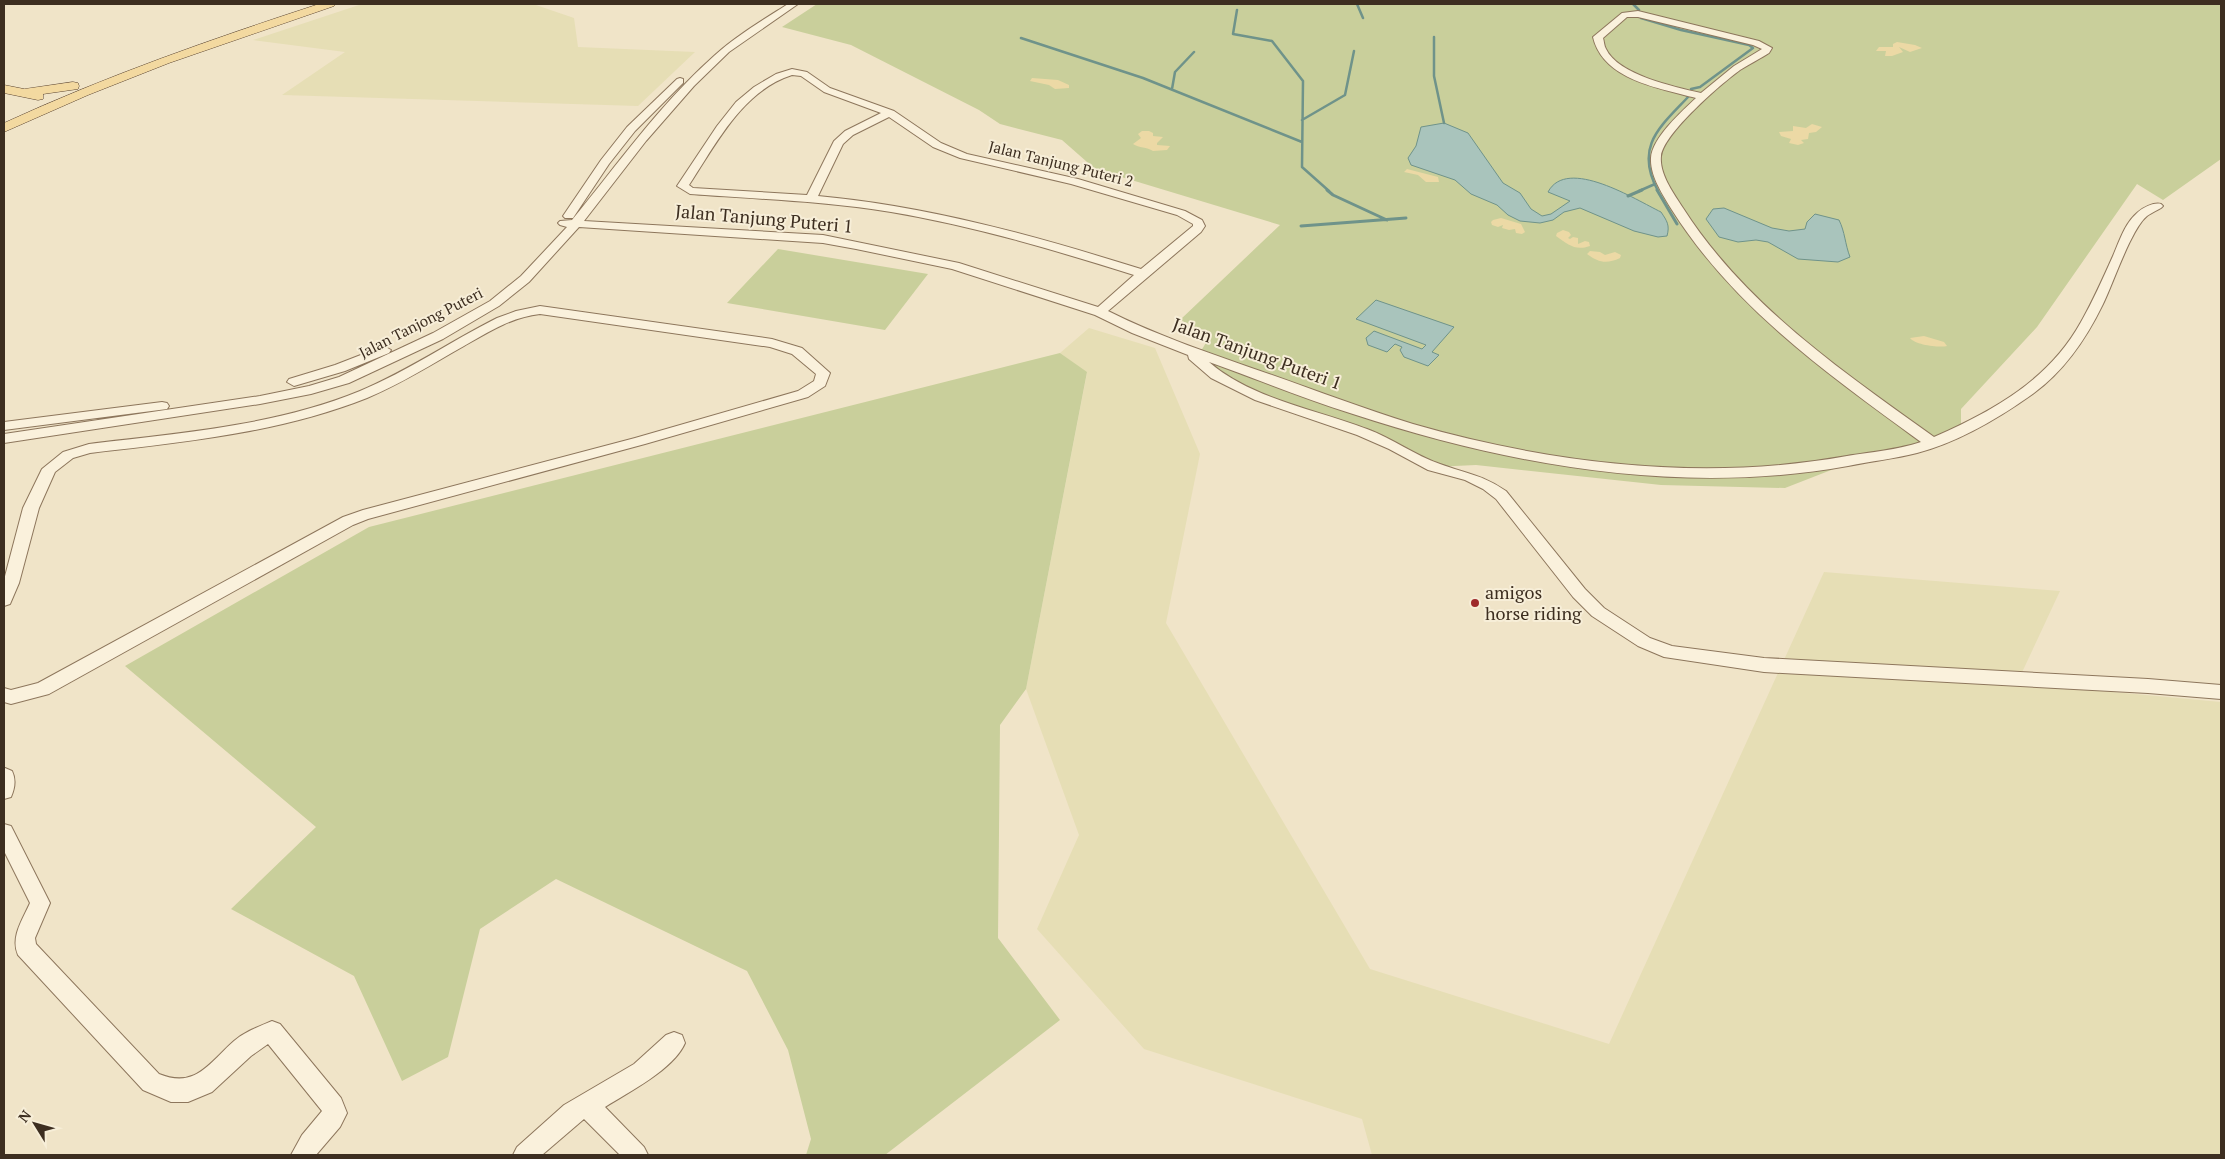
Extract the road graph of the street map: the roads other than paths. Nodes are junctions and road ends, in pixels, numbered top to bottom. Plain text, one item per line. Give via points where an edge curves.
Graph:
1 (309, 4) edge
2 (330, 4) edge
3 (780, 4) edge
4 (794, 4) edge
5 (87, 82) junction
6 (24, 93) junction
7 (1703, 97) junction
8 (47, 103) junction
9 (7, 105) edge
10 (890, 113) junction
11 (4, 128) edge
12 (811, 199) junction
13 (2157, 206) dead end
14 (569, 224) junction
15 (1143, 274) junction
16 (1100, 312) junction
17 (474, 317) junction
18 (447, 321) junction
19 (1177, 345) junction
20 (342, 380) junction
21 (321, 386) junction
22 (349, 400) junction
23 (326, 407) junction
24 (106, 413) junction
25 (116, 424) junction
26 (4, 426) edge
27 (4, 439) edge
28 (1932, 443) junction
29 (4, 600) edge
30 (2221, 692) edge
31 (4, 695) edge
32 (4, 832) edge
33 (674, 1043) dead end
34 (586, 1104) junction
35 (303, 1155) edge
36 (525, 1155) edge
37 (636, 1155) edge

1 - 5 main road via 161,52
2 - 8 main road via 169,57
3 - 14 street, Jalan Tanjong Puteri via 703,57 631,130 605,162
4 - 14 street, Jalan Tanjong Puteri via 739,41 711,65 649,130
5 - 6 main road via 56,90
5 - 8 main road
6 - 8 main road
6 - 9 main road
7 - 7 street via 1767,48 1638,14 1625,15 1598,37 1603,54 1618,67 1636,77
7 - 28 street via 1664,139 1656,155 1658,172 1688,229 1728,277 1781,327
8 - 9 main road
8 - 9 main road
8 - 11 main road
10 - 12 street via 849,133 838,143
10 - 12 street, Jalan Tanjung Puteri 2 via 826,90 804,74 792,72 779,76 740,104 683,186 694,191
10 - 15 street, Jalan Tanjung Puteri 2 via 937,145 964,156 1074,181 1198,222 1197,230
12 - 15 street via 983,225
13 - 28 street, Jalan Tanjung Puteri 1 via 2141,215 2131,230 2081,335 2052,371 2016,400
14 - 16 street, Jalan Tanjung Puteri 1 via 744,233 856,245 955,266
14 - 17 street, Jalan Tanjong Puteri via 524,280
14 - 18 street, Jalan Tanjong Puteri via 507,282
15 - 16 street, Jalan Tanjung Puteri 2
16 - 19 street, Jalan Tanjung Puteri 1
17 - 18 street via 465,315
17 - 20 street, Jalan Tanjong Puteri
18 - 24 street, Jalan Tanjong Puteri via 340,368 267,390
19 - 28 street, Jalan Tanjung Puteri 1 via 1356,411 1440,436 1519,455 1587,465 1694,473 1786,471
19 - 30 street via 1216,374 1260,397 1362,432 1433,467 1488,486 1502,495 1579,593 1598,612 1644,642 1670,652 1764,664
20 - 21 street, Jalan Tanjong Puteri
20 - 22 street
21 - 23 street
21 - 25 street, Jalan Tanjong Puteri via 283,396
22 - 23 street
22 - 31 street via 396,379 502,320 540,310 772,343 797,351 823,373 820,383 803,394 356,518 43,689 11,697
23 - 29 street via 221,433 89,449 68,455 49,469 32,508
24 - 25 street via 103,421
24 - 26 street, Jalan Tanjong Puteri
25 - 27 street, Jalan Tanjong Puteri
32 - 35 street via 40,903 24,938 25,948 151,1082 160,1087 169,1090 197,1087 214,1077 255,1038 272,1032 333,1106 335,1113
33 - 34 street via 642,1072
34 - 36 street
34 - 37 street

